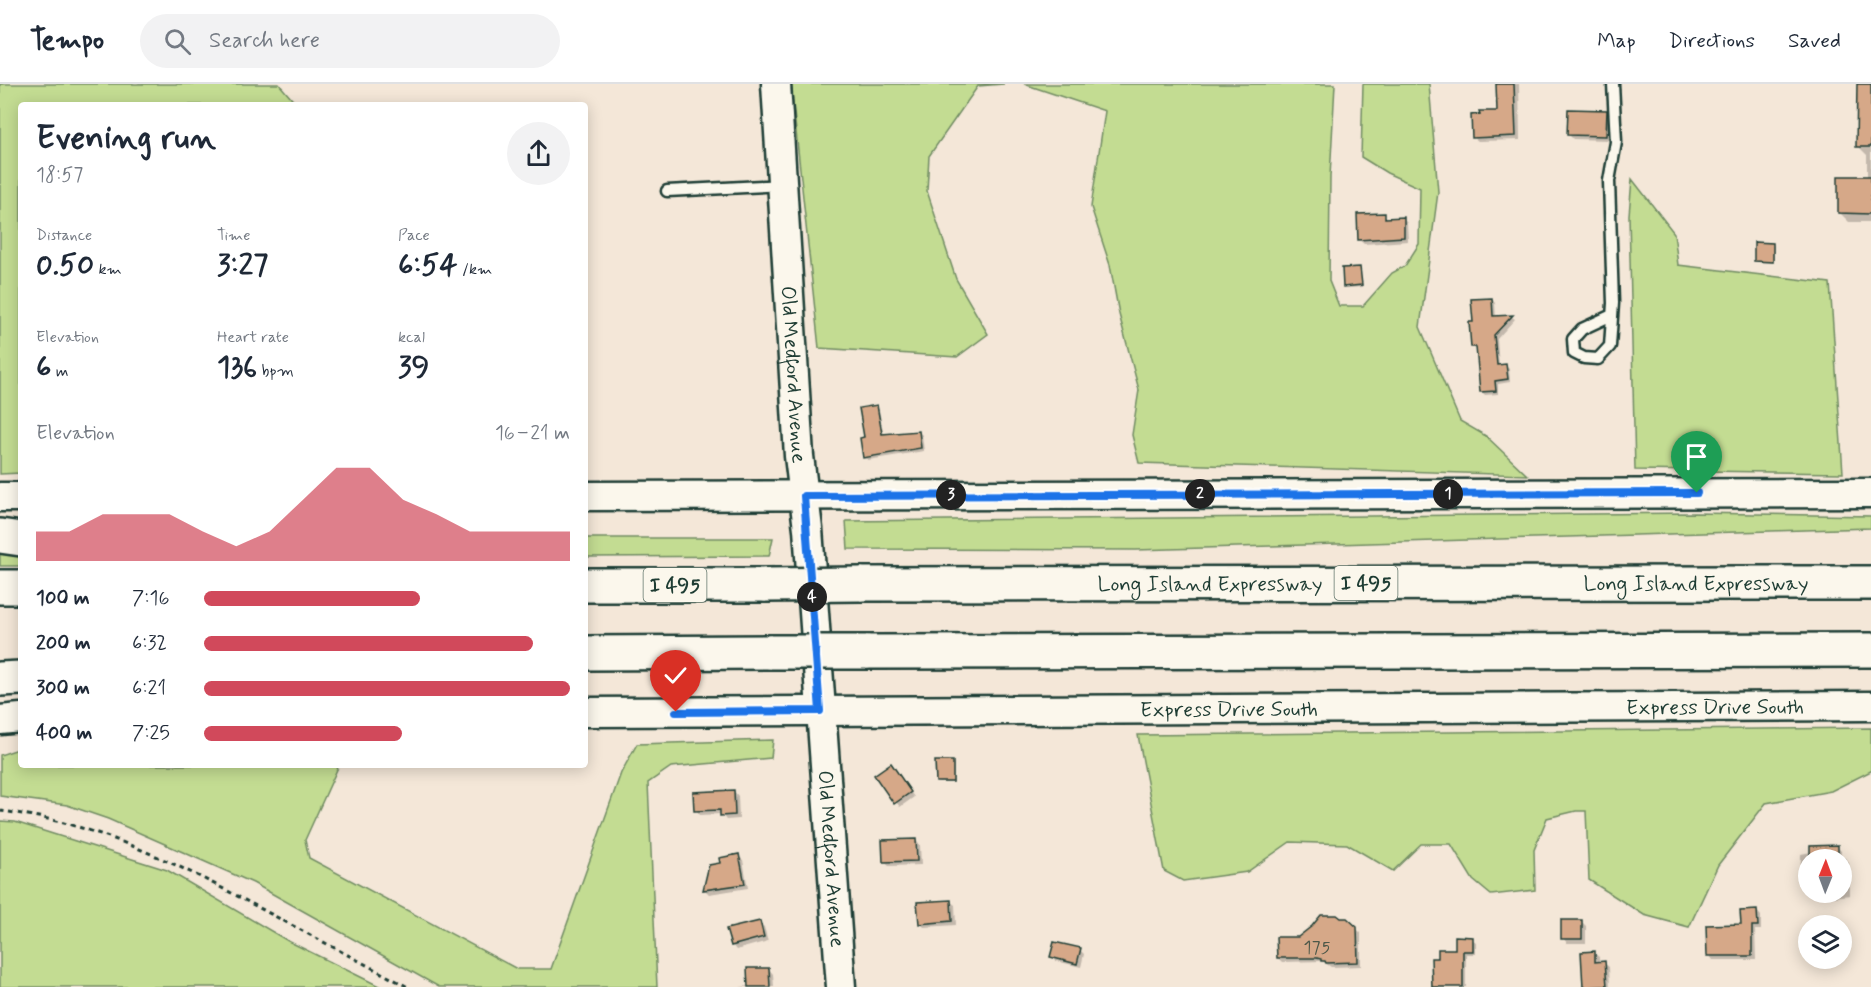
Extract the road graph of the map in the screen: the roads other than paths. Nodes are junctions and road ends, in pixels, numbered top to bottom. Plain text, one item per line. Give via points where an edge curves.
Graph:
1 (776, 84) edge
2 (1612, 84) edge
3 (783, 185) junction
4 (667, 191) dead end
5 (1612, 315) junction
6 (1871, 493) edge
7 (588, 496) edge
8 (804, 496) junction
9 (0, 497) edge
10 (18, 497) edge
11 (0, 536) edge
12 (18, 539) edge
13 (1871, 583) edge
14 (588, 585) edge
15 (0, 587) edge
16 (18, 587) edge
17 (1871, 650) edge
18 (588, 653) edge
19 (18, 655) edge
20 (0, 656) edge
21 (18, 678) edge
22 (0, 679) edge
23 (1871, 706) edge
24 (820, 711) junction
25 (588, 712) edge
26 (18, 718) edge
27 (0, 720) edge
28 (841, 987) edge

1 - 3 main road, Old Medford Avenue
2 - 5 lane via 1616,142 1609,181
3 - 4 lane
3 - 8 main road, Old Medford Avenue
5 - 5 lane via 1610,346 1598,359 1574,353 1573,339 1582,329
6 - 8 main road
7 - 8 main road
8 - 24 main road, Old Medford Avenue
9 - 10 main road
11 - 12 highway
13 - 14 highway, Long Island Expressway / I 495, bridge
15 - 16 highway
17 - 18 highway, bridge
19 - 20 highway
21 - 22 highway
23 - 24 main road, Express Drive South
24 - 25 main road, Express Drive South
24 - 28 main road, Old Medford Avenue
26 - 27 main road

